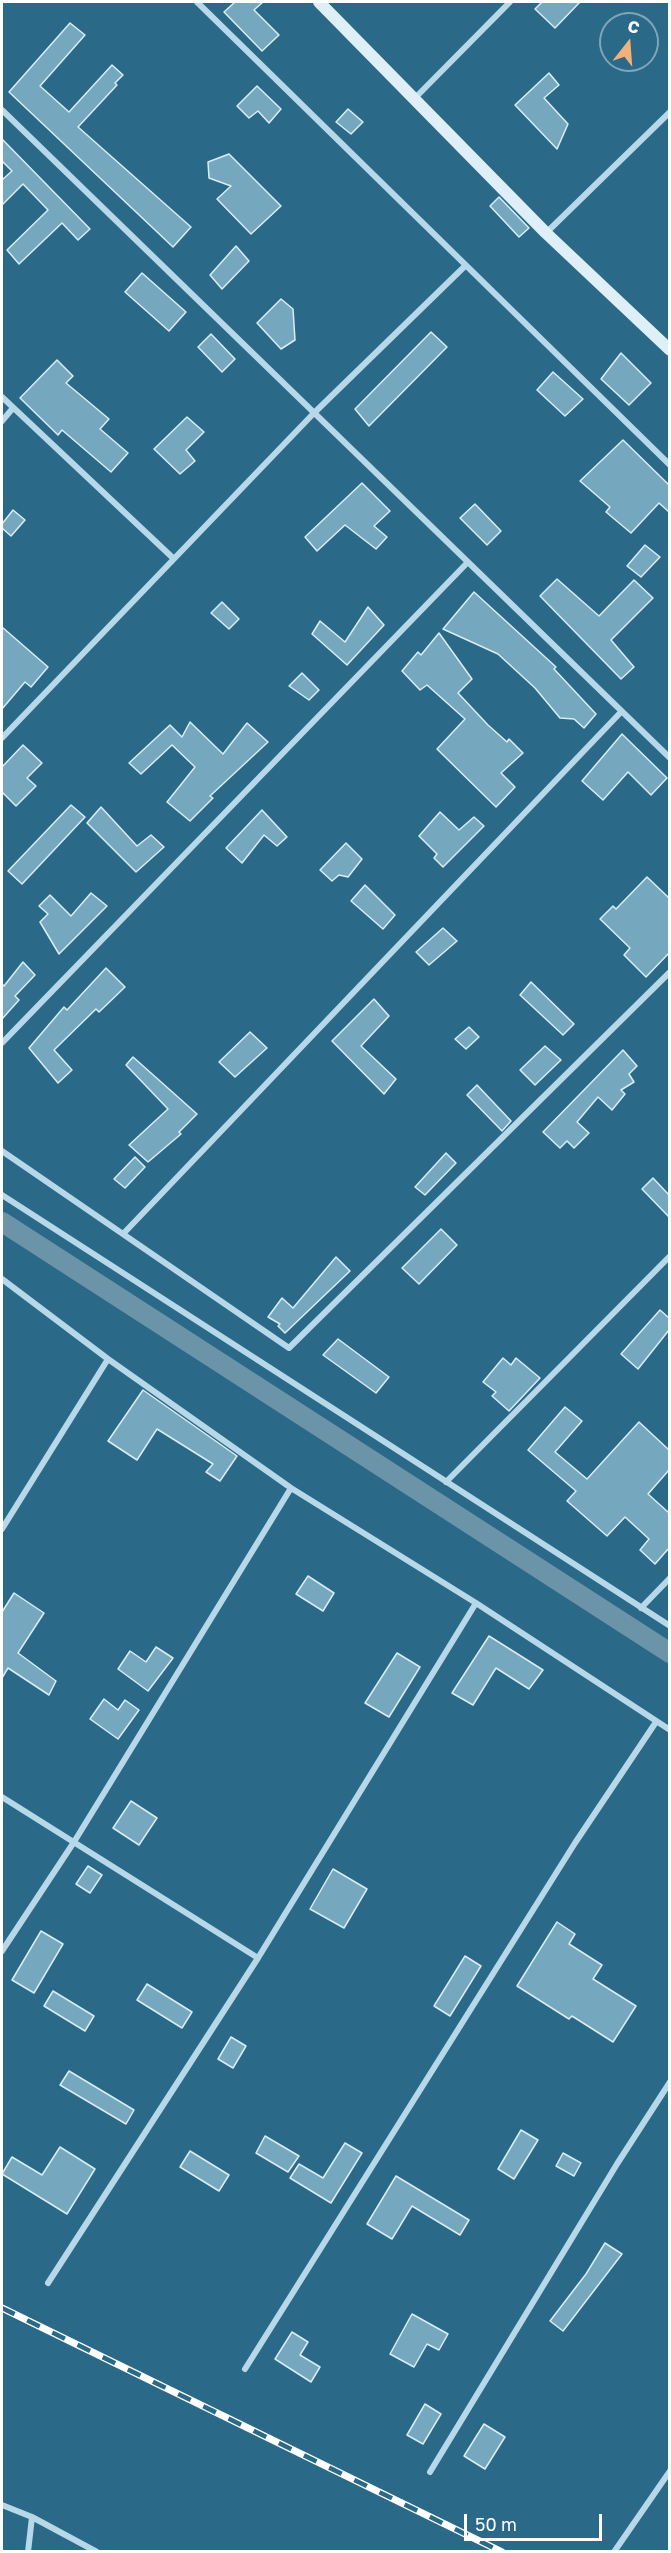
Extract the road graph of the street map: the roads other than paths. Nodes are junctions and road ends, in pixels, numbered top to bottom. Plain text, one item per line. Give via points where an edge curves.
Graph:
1 (197, 2) edge
2 (319, 2) edge
3 (510, 2) edge
4 (412, 100) junction
5 (2, 110) edge
6 (669, 112) edge
7 (546, 233) junction
8 (465, 266) junction
9 (669, 350) edge
10 (2, 397) edge
11 (13, 408) junction
12 (313, 414) junction
13 (2, 421) edge
14 (669, 465) edge
15 (173, 558) junction
16 (467, 563) junction
17 (621, 712) junction
18 (2, 738) edge
19 (669, 758) edge
20 (669, 972) edge
21 (2, 1043) edge
22 (2, 1151) edge
23 (2, 1195) edge
24 (123, 1233) junction
25 (669, 1256) edge
26 (2, 1280) edge
27 (108, 1359) junction
28 (446, 1482) junction
29 (291, 1488) junction
30 (2, 1529) edge
31 (669, 1578) edge
32 (476, 1603) junction
33 (641, 1608) junction
34 (669, 1626) edge
35 (656, 1722) junction
36 (669, 1730) edge
37 (2, 1797) edge
38 (74, 1842) junction
39 (2, 1951) edge
40 (258, 1958) junction
41 (669, 2082) edge
42 (48, 2283) dead end
43 (244, 2369) dead end
44 (669, 2471) edge
45 (430, 2472) dead end
46 (2, 2505) edge
47 (32, 2517) junction
48 (28, 2552) edge
49 (97, 2552) edge
50 (614, 2552) edge

1 - 8 street
2 - 4 street
3 - 4 street
4 - 7 street
5 - 12 street
6 - 7 street
7 - 9 street
8 - 12 street
8 - 14 street
10 - 11 street
11 - 13 street
11 - 15 street
12 - 15 street
12 - 16 street
15 - 18 street
16 - 17 street
16 - 21 street
17 - 19 street
17 - 24 street
20 - 24 street via 289,1348
22 - 24 street
23 - 28 street
25 - 28 street
26 - 27 street
27 - 29 street
27 - 30 street
28 - 33 street
29 - 32 street
29 - 38 street
31 - 33 street
32 - 35 street
32 - 40 street
33 - 34 street
35 - 36 street
35 - 43 street via 575,1843
37 - 38 street
38 - 39 street
38 - 40 street
40 - 42 street
41 - 45 street
44 - 50 street
46 - 47 street
47 - 48 street
47 - 49 street

